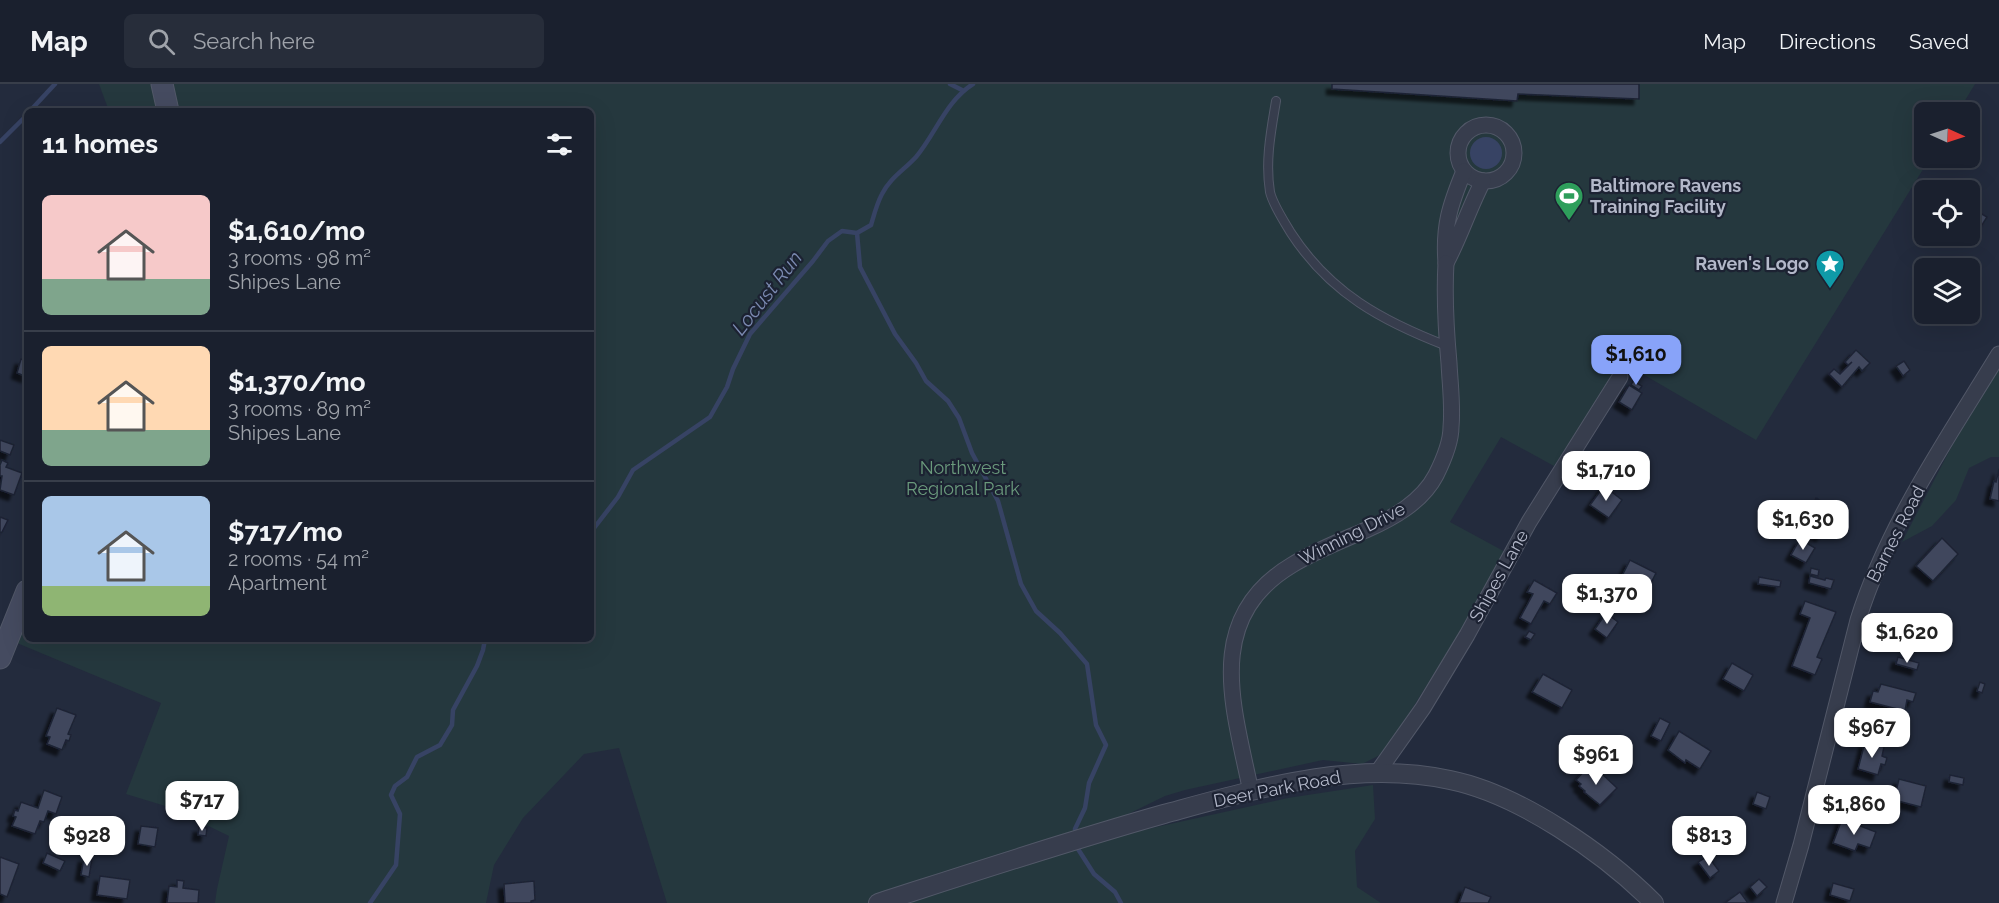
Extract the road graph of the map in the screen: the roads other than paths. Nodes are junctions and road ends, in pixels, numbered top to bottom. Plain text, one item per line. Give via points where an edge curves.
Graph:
1 (162, 84) edge
2 (1276, 101) dead end
3 (167, 108) edge
4 (1464, 171) junction
5 (1483, 181) junction
6 (1446, 263) junction
7 (1447, 346) junction
8 (1999, 354) edge
9 (1620, 377) dead end
10 (24, 598) edge
11 (0, 658) edge
12 (1377, 773) junction
13 (1251, 792) junction
14 (879, 903) edge
15 (1654, 903) edge
16 (1784, 903) edge

1 - 3 main road
2 - 7 lane via 1268,168 1271,195 1304,254 1352,299 1384,319
4 - 5 street
4 - 5 street, Winning Drive via 1458,154 1464,137 1478,126 1496,126 1510,138 1512,164 1500,178
4 - 6 street, Winning Drive via 1448,215 1444,237
5 - 6 street, Winning Drive
6 - 7 street, Winning Drive
7 - 13 street, Winning Drive via 1451,429 1436,475 1424,492 1382,523 1278,574 1255,598 1238,629 1231,680
8 - 16 street, Barnes Road via 1912,501 1870,583
9 - 12 street, Shipes Lane via 1529,522 1423,708
10 - 11 main road
12 - 13 street, Deer Park Road via 1328,777
12 - 15 street, Deer Park Road via 1449,780 1498,796 1587,847
13 - 14 street, Deer Park Road via 1096,834

